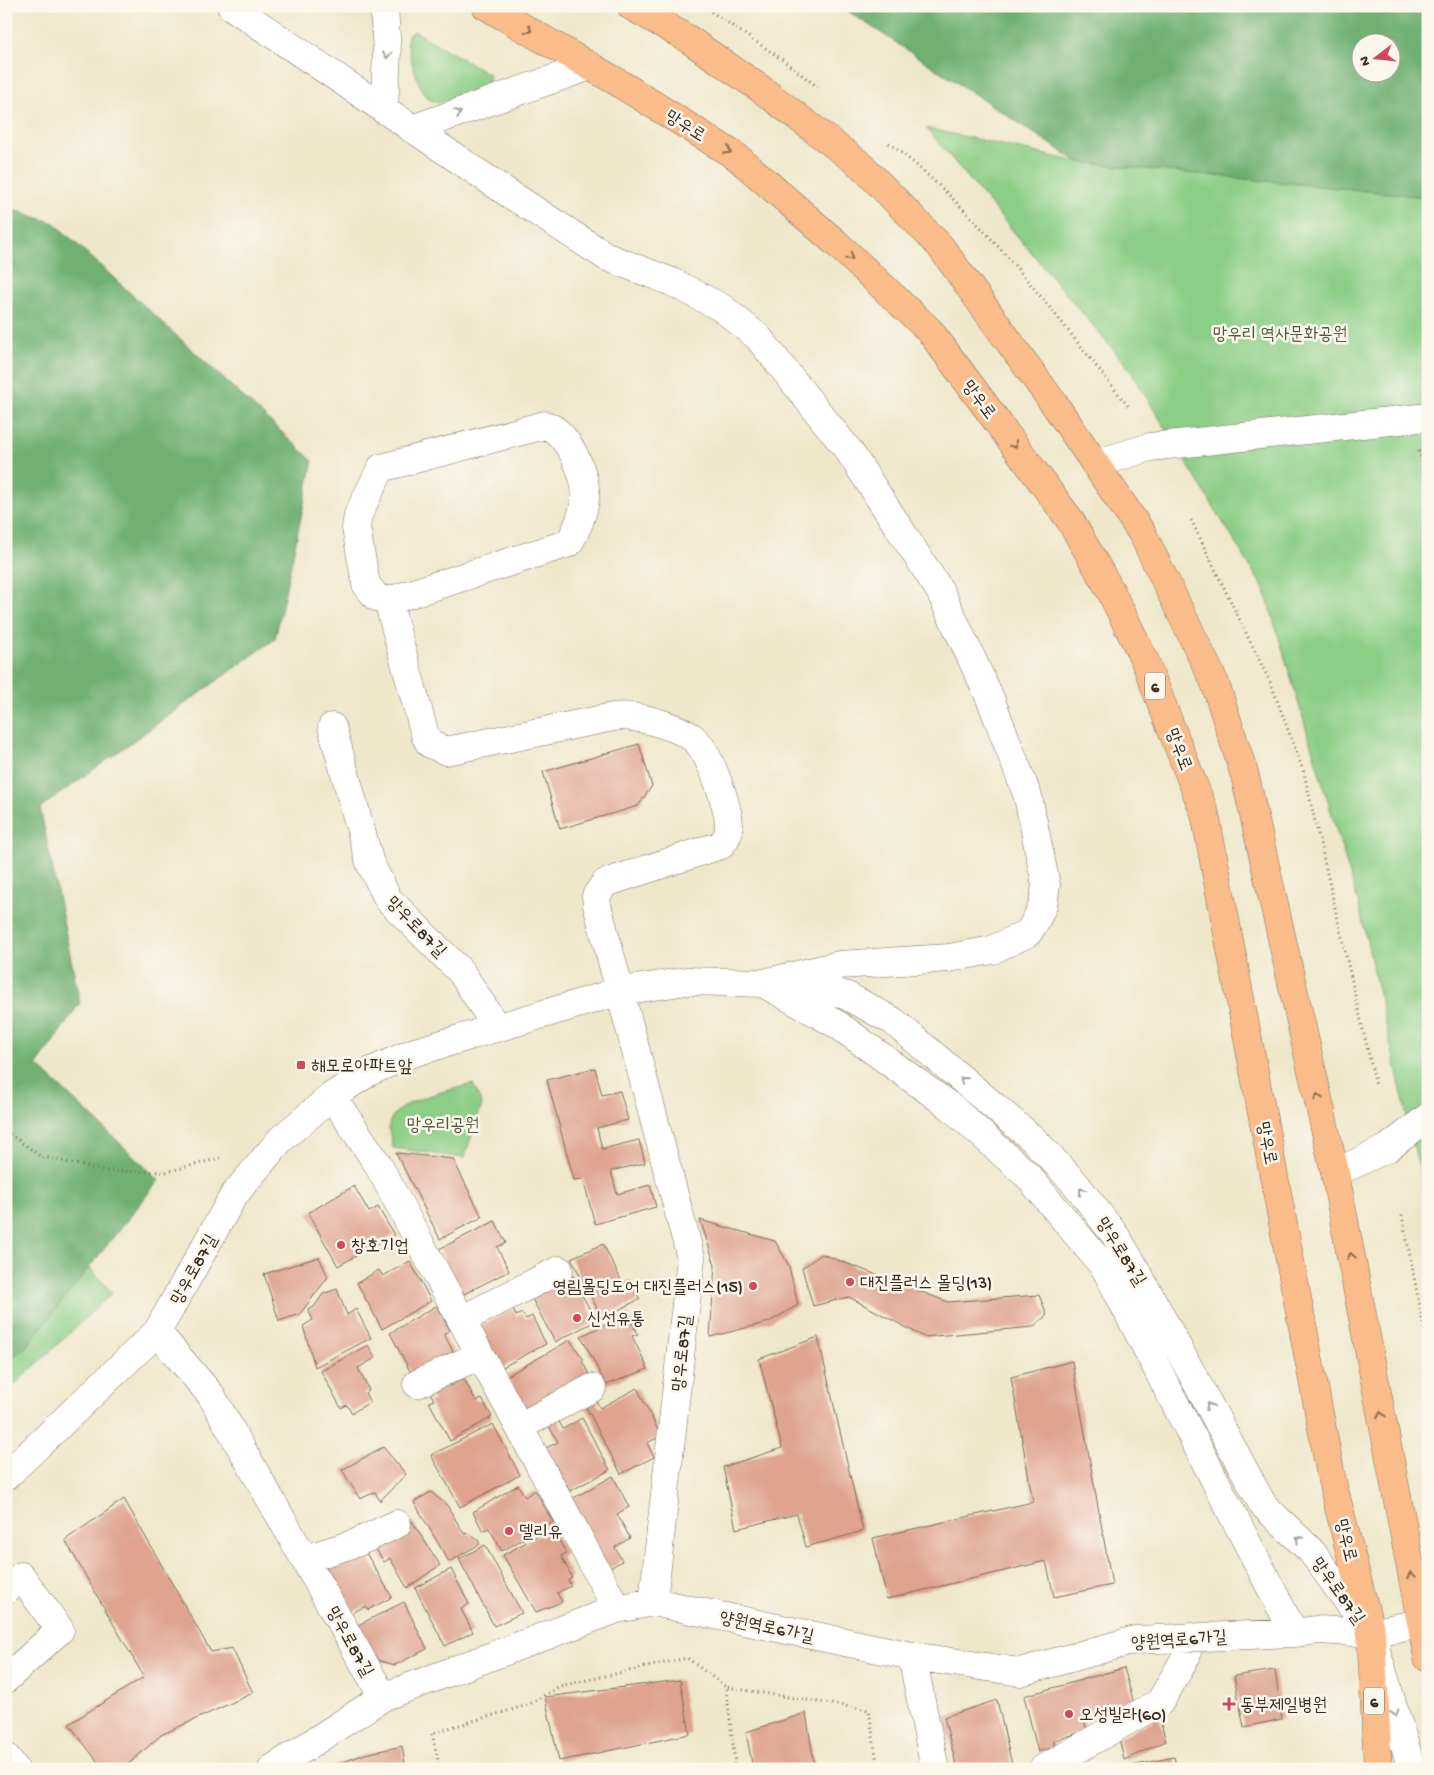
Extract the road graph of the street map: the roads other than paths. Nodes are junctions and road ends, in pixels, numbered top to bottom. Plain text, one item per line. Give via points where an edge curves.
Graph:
1 (231, 6) edge
2 (384, 6) edge
3 (486, 6) edge
4 (631, 6) edge
5 (590, 66) junction
6 (384, 110) junction
7 (412, 129) junction
8 (1428, 417) edge
9 (1096, 464) junction
10 (388, 601) junction
11 (332, 727) dead end
12 (763, 983) junction
13 (621, 992) junction
14 (497, 1028) junction
15 (332, 1096) junction
16 (1428, 1117) edge
17 (1335, 1174) junction
18 (559, 1270) dead end
19 (461, 1320) junction
20 (157, 1332) junction
21 (480, 1355) junction
22 (417, 1384) dead end
23 (592, 1388) dead end
24 (519, 1427) junction
25 (6, 1476) edge
26 (397, 1524) dead end
27 (305, 1559) junction
28 (6, 1590) edge
29 (653, 1602) junction
30 (617, 1609) junction
31 (1420, 1623) junction
32 (1294, 1633) junction
33 (1371, 1633) junction
34 (1190, 1638) junction
35 (912, 1656) junction
36 (1428, 1658) edge
37 (6, 1679) edge
38 (382, 1696) junction
39 (6, 1757) edge
40 (15, 1769) edge
41 (272, 1769) edge
42 (935, 1769) edge
43 (1043, 1769) edge
44 (1378, 1769) edge
45 (1412, 1769) edge

1 - 6 street
2 -> 6 street via 387,44
3 -> 5 main road, 망우로 / 6
4 - 9 main road via 696,44 761,89 862,166 940,246
7 -> 5 street
5 -> 33 main road, 망우로 / 6 via 737,157 930,331 1070,520 1110,590 1144,659 1206,814 1332,1481
6 - 7 street
7 - 12 street via 607,258 680,286 722,308 758,337 849,451 940,591 990,698 1028,797 1046,885 1043,905 1028,933 992,950 949,958 838,965
8 - 9 street via 1150,447
17 -> 9 main road via 1245,776 1215,683 1142,533
10 - 10 street via 569,543 586,499 574,454 559,433 545,425 381,468 358,515 356,528 366,584 376,597
10 - 13 street via 425,735 437,749 446,751 622,715 679,730 693,738 710,759 728,815 727,838 721,845 604,883 596,896
11 - 14 street, 망우로87길 via 378,882 388,899 461,972
12 - 13 street, 망우로87길 via 687,981
12 - 32 street, 망우로87길 via 838,1025 952,1107 1027,1176 1105,1268
33 -> 12 street, 망우로87길 via 1311,1551 1263,1505 1131,1261 1076,1182 1034,1140 893,1021 847,996 817,986
13 - 14 street, 망우로87길
13 - 29 street, 망우로87길 via 692,1258
14 - 15 street, 망우로87길 via 412,1053 369,1072
15 - 19 street via 376,1163
15 - 20 street, 망우로87길 via 281,1140 234,1195
16 - 17 street via 1388,1148
31 -> 17 main road
18 - 19 street
19 - 21 street
20 - 25 street, 망우로87길
20 - 27 street, 망우로87길 via 211,1395
21 - 22 street
21 - 24 street
23 - 24 street
24 - 30 street
26 - 27 street via 356,1543
27 - 38 street, 망우로87길
28 - 37 street via 21,1576 60,1630
29 - 30 street, 양원역로6가길
29 - 35 street, 양원역로6가길
30 - 38 street, 양원역로6가길
31 - 33 street
31 - 36 main road
32 - 33 street, 망우로87길 via 1317,1630
32 - 34 street, 양원역로6가길
33 - 44 main road, 망우로 / 6
33 -> 45 street
34 - 35 street, 양원역로6가길 via 1134,1640 1020,1672
34 - 43 street via 1186,1657 1160,1702
35 - 42 street
38 - 41 street, 양원역로6가길
39 - 40 street

